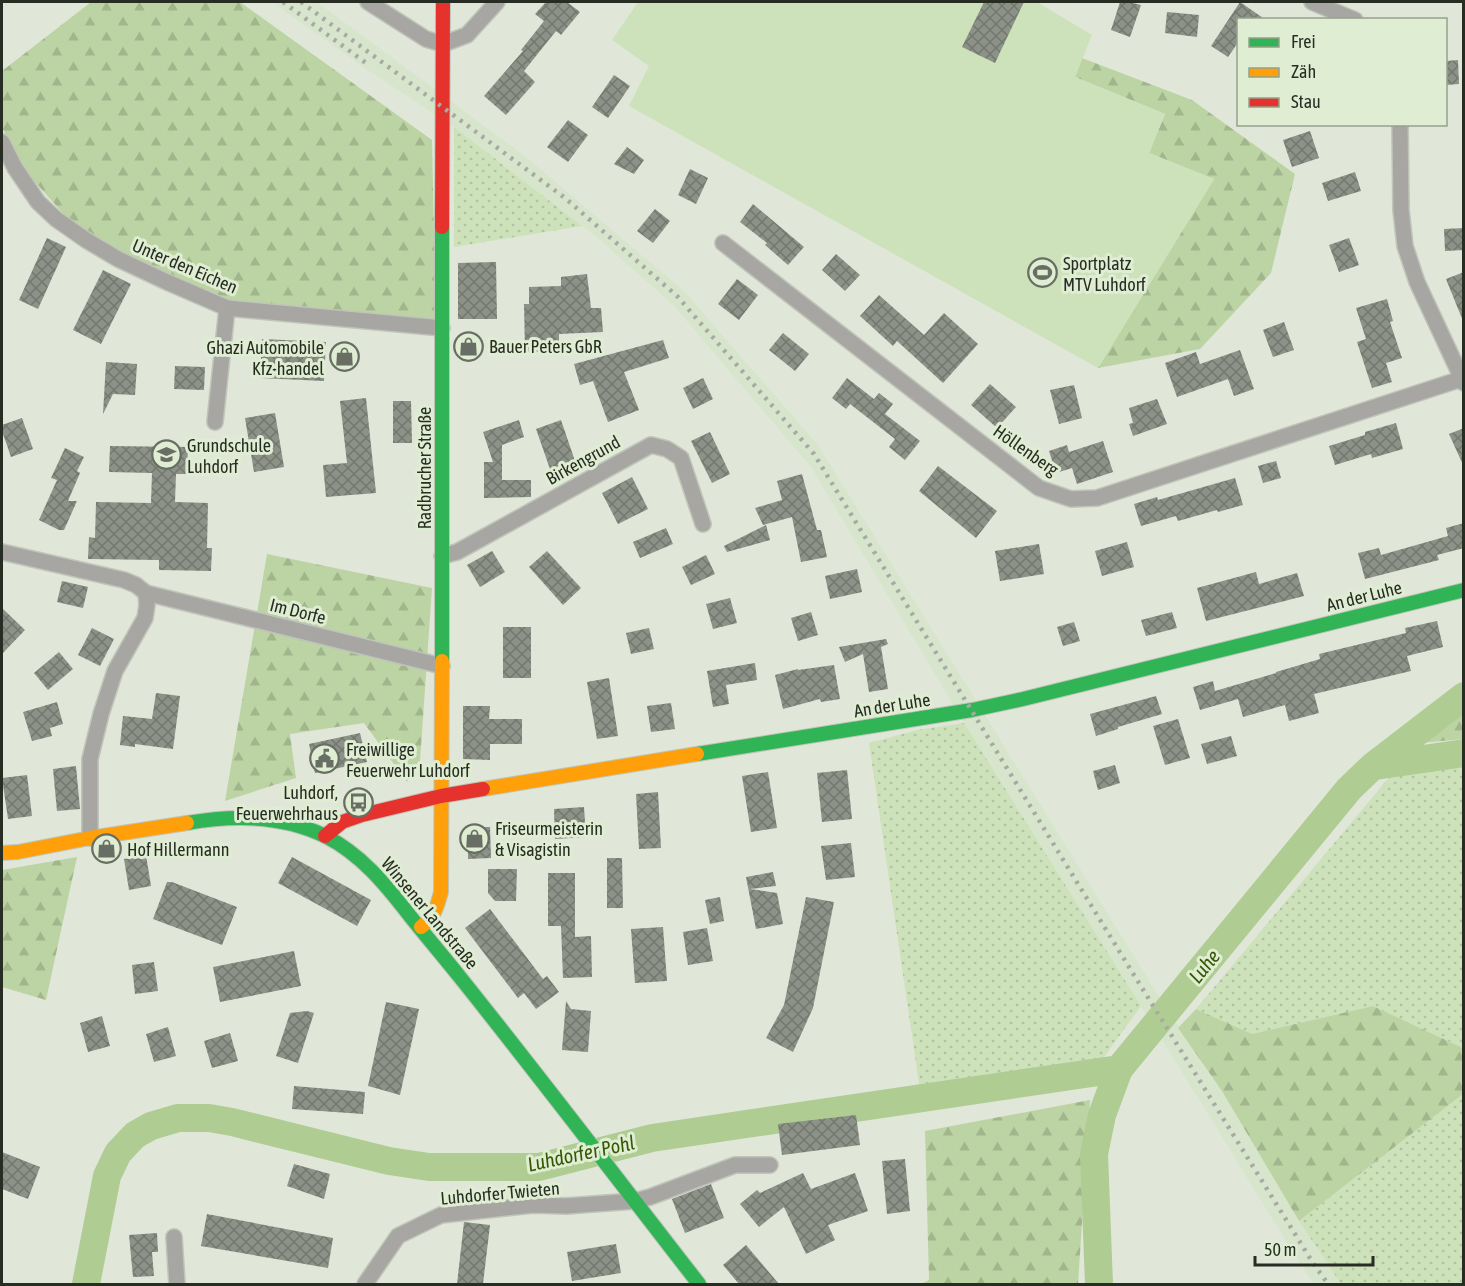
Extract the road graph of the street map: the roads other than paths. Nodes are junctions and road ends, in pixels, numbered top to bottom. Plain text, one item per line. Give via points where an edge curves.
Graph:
1 (368, 2) edge
2 (443, 2) edge
3 (496, 2) edge
4 (1312, 2) edge
5 (1350, 18) edge
6 (443, 44) junction
7 (1400, 126) edge
8 (2, 142) edge
9 (723, 243) dead end
10 (227, 308) junction
11 (442, 328) junction
12 (1462, 381) edge
13 (215, 422) dead end
14 (703, 524) dead end
15 (2, 552) edge
16 (442, 556) junction
17 (1464, 590) edge
18 (146, 593) junction
19 (442, 666) junction
20 (441, 796) junction
21 (325, 836) junction
22 (90, 838) junction
23 (2, 853) edge
24 (421, 927) junction
25 (770, 1165) dead end
26 (635, 1201) junction
27 (174, 1237) dead end
28 (177, 1284) edge
29 (365, 1284) edge
30 (699, 1284) edge

1 - 6 street via 426,39
2 - 6 street, Radbrucher Straße
3 - 6 street via 467,35
4 - 5 street
6 - 11 street, Radbrucher Straße
7 - 12 street, Höllenberg via 1405,246
8 - 10 street, Unter den Eichen via 38,202 56,219 118,259
9 - 12 street, Höllenberg via 1039,488 1071,499 1097,498
10 - 11 street, Unter den Eichen
10 - 13 street
11 - 16 street, Radbrucher Straße
14 - 16 street, Birkengrund via 681,458 651,445 457,552
15 - 18 street, Im Dorfe via 124,580
16 - 19 street, Radbrucher Straße
17 - 20 street, An der Luhe via 972,710
18 - 19 street, Im Dorfe
18 - 22 street via 145,618 115,671 90,759
19 - 20 street, Radbrucher Straße
20 - 21 street, An der Luhe via 362,815 342,822
20 - 24 street, Radbrucher Straße via 441,892 436,912
21 - 22 street, Winsener Landstraße via 293,824 226,818
21 - 24 street, Winsener Landstraße via 380,878
22 - 23 street, Winsener Landstraße
24 - 26 street, Winsener Landstraße
25 - 26 street, Luhdorfer Twieten via 735,1165
26 - 29 street, Luhdorfer Twieten via 441,1215 398,1236
26 - 30 street, Winsener Landstraße
27 - 28 street

